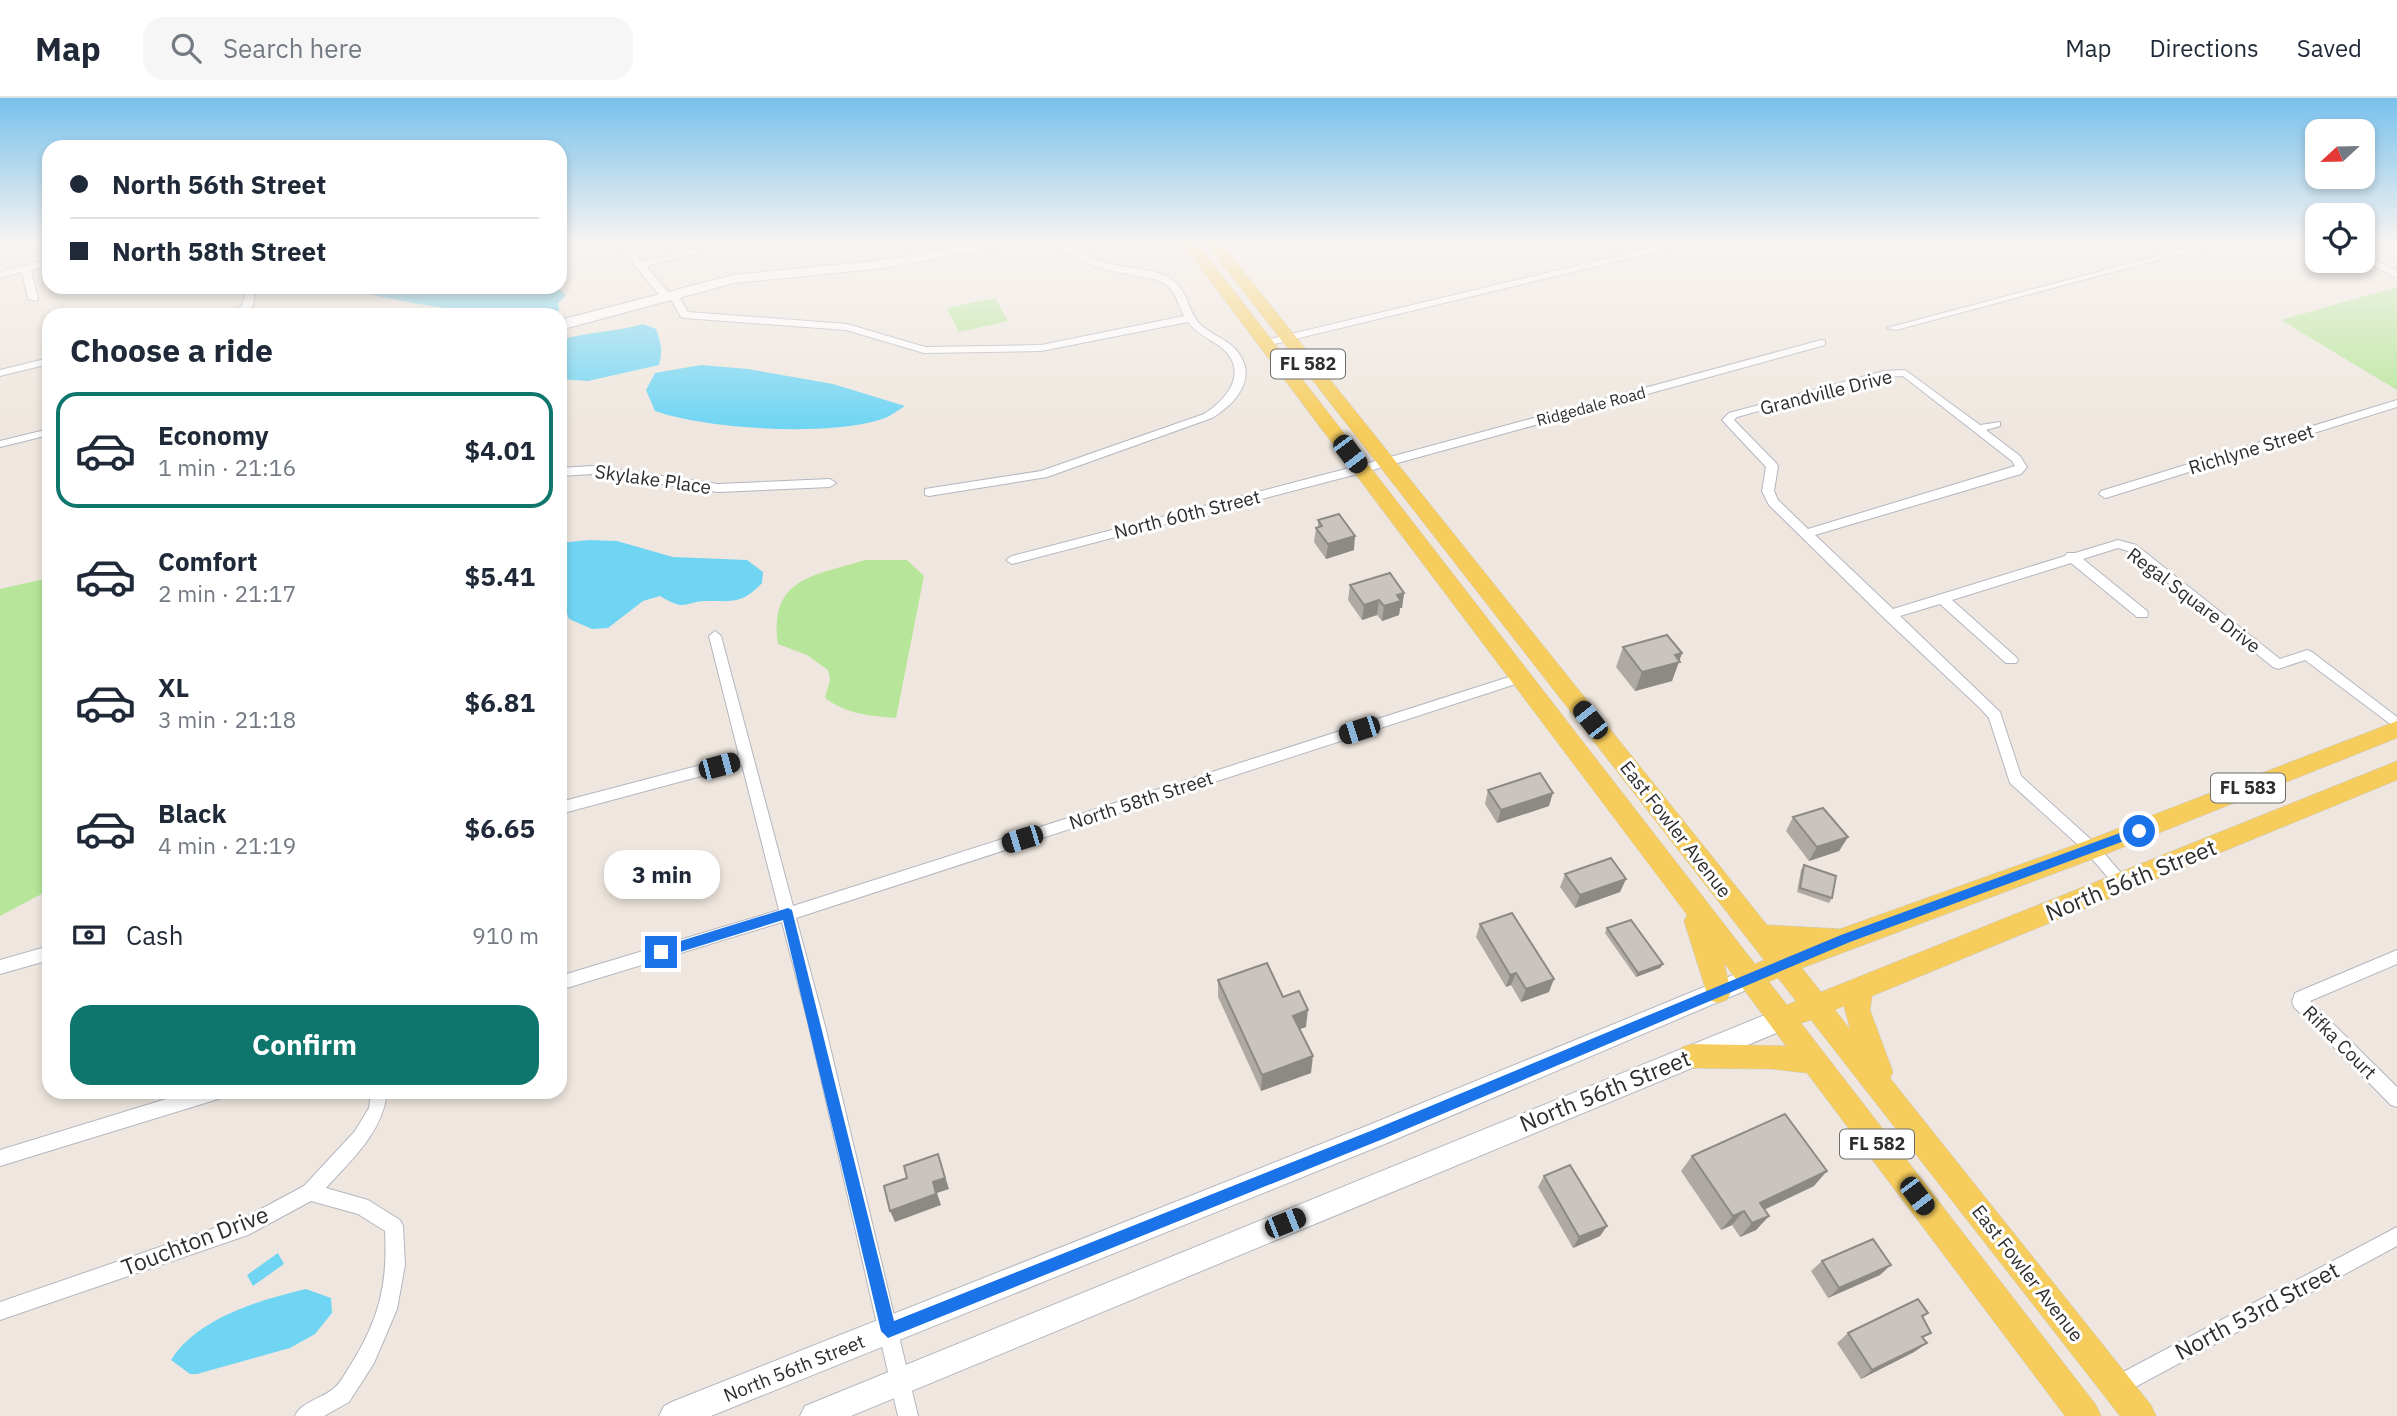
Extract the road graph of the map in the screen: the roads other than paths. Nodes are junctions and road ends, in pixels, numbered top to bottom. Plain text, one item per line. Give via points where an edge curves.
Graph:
1 (636, 304) edge
2 (676, 304) edge
3 (1184, 304) edge
4 (1236, 304) edge
5 (1261, 304) edge
6 (1436, 304) edge
7 (1983, 304) edge
8 (1190, 318) junction
9 (567, 324) edge
10 (1892, 327) dead end
11 (1288, 339) junction
12 (1266, 343) junction
13 (1821, 343) dead end
14 (42, 363) edge
15 (0, 373) edge
16 (2397, 403) edge
17 (1996, 424) dead end
18 (1979, 429) junction
19 (42, 434) edge
20 (0, 444) edge
21 (1385, 462) junction
22 (1361, 469) junction
23 (567, 472) edge
24 (830, 483) dead end
25 (929, 492) dead end
26 (2105, 494) dead end
27 (1805, 534) junction
28 (2071, 556) junction
29 (1012, 560) dead end
30 (1432, 561) junction
31 (1942, 598) junction
32 (2142, 614) dead end
33 (1889, 615) junction
34 (715, 636) dead end
35 (2011, 660) dead end
36 (1551, 670) junction
37 (1520, 678) junction
38 (2397, 727) edge
39 (746, 759) junction
40 (2397, 770) edge
41 (567, 806) edge
42 (2092, 849) junction
43 (2122, 884) junction
44 (1688, 898) junction
45 (788, 914) junction
46 (1759, 935) junction
47 (1846, 938) junction
48 (42, 955) edge
49 (2397, 957) edge
50 (1784, 964) junction
51 (0, 967) edge
52 (1751, 978) junction
53 (567, 981) edge
54 (1860, 988) junction
55 (1718, 992) junction
56 (1817, 1005) junction
57 (1782, 1019) junction
58 (1692, 1056) junction
59 (1815, 1062) junction
60 (1890, 1097) junction
61 (192, 1099) edge
62 (378, 1099) edge
63 (2397, 1099) edge
64 (0, 1158) edge
65 (310, 1192) junction
66 (2397, 1236) edge
67 (0, 1311) edge
68 (888, 1331) junction
69 (900, 1381) junction
70 (2117, 1386) junction
71 (2081, 1414) edge
72 (305, 1416) edge
73 (674, 1416) edge
74 (815, 1416) edge
75 (908, 1416) edge
76 (2140, 1416) edge

1 - 9 main road
2 - 8 street via 685,315 847,327 924,350 1041,348
3 - 8 street
4 - 12 main road, East Fowler Avenue / FL 582
5 - 11 main road, East Fowler Avenue / FL 582
6 - 11 street
7 - 10 street
8 - 25 street via 1226,346 1240,366 1235,394 1216,412 1042,474
11 - 12 street
11 - 21 main road, East Fowler Avenue / FL 582
12 - 22 main road, East Fowler Avenue / FL 582
13 - 21 street, Ridgedale Road
14 - 15 street
16 - 26 street, Richlyne Street
17 - 18 street
18 - 27 street, Grandville Drive via 2021,467
18 - 27 street, Grandville Drive via 1912,377 1895,372 1733,415 1730,425 1772,466 1768,491 1773,502
19 - 20 street
21 - 22 street, Ridgedale Road
21 - 36 main road, East Fowler Avenue / FL 582
22 - 29 street, North 60th Street
22 - 30 main road, East Fowler Avenue / FL 582
23 - 24 street, Skylake Place via 592,470 718,488
27 - 33 street, Grandville Drive
28 - 31 street, Regal Square Drive
28 - 32 street
28 - 38 street, Regal Square Drive via 2107,545 2132,548 2278,664 2306,655
30 - 36 main road via 1446,564 1530,662
30 - 37 main road, East Fowler Avenue / FL 582
31 - 33 street, Regal Square Drive
31 - 35 street
33 - 42 street, Grandville Drive via 1986,705 1995,716 2015,779
34 - 39 street
36 - 46 main road, East Fowler Avenue / FL 582
37 - 44 main road, East Fowler Avenue / FL 582
37 - 45 street, North 58th Street
38 - 42 main road, North 56th Street / FL 583
39 - 41 street
39 - 45 street
40 - 43 main road, North 56th Street / FL 583
42 - 43 street, Grandville Drive
42 - 47 main road, North 56th Street / FL 583
43 - 54 main road, North 56th Street / FL 583
44 - 52 main road, East Fowler Avenue / FL 582
44 - 55 main road
45 - 53 street, North 58th Street
45 - 68 street
46 - 47 main road
46 - 50 main road, East Fowler Avenue / FL 582
47 - 50 main road, North 56th Street / FL 583
48 - 51 street
49 - 63 street, Rifka Court via 2300,1002
50 - 52 main road, North 56th Street / FL 583
50 - 56 main road, East Fowler Avenue / FL 582
52 - 55 main road, North 56th Street
52 - 57 main road, East Fowler Avenue / FL 582
54 - 56 main road, North 56th Street / FL 583
54 - 60 main road via 1857,1010
55 - 68 main road, North 56th Street via 1378,1135
56 - 57 main road, North 56th Street / FL 583
56 - 60 main road, East Fowler Avenue / FL 582
57 - 58 main road, North 56th Street
57 - 59 main road, East Fowler Avenue / FL 582
58 - 59 main road
58 - 69 main road, North 56th Street
59 - 71 main road, East Fowler Avenue / FL 582
60 - 70 main road, East Fowler Avenue / FL 582
61 - 64 street
62 - 65 street, Touchton Drive via 361,1137
65 - 67 street, Touchton Drive via 248,1226
65 - 72 street via 362,1206 394,1226 396,1265 388,1309 367,1356 342,1395
66 - 70 street, North 53rd Street
68 - 69 street
68 - 73 main road, North 56th Street
69 - 74 main road, North 56th Street
69 - 75 street
70 - 76 main road, East Fowler Avenue / FL 582

